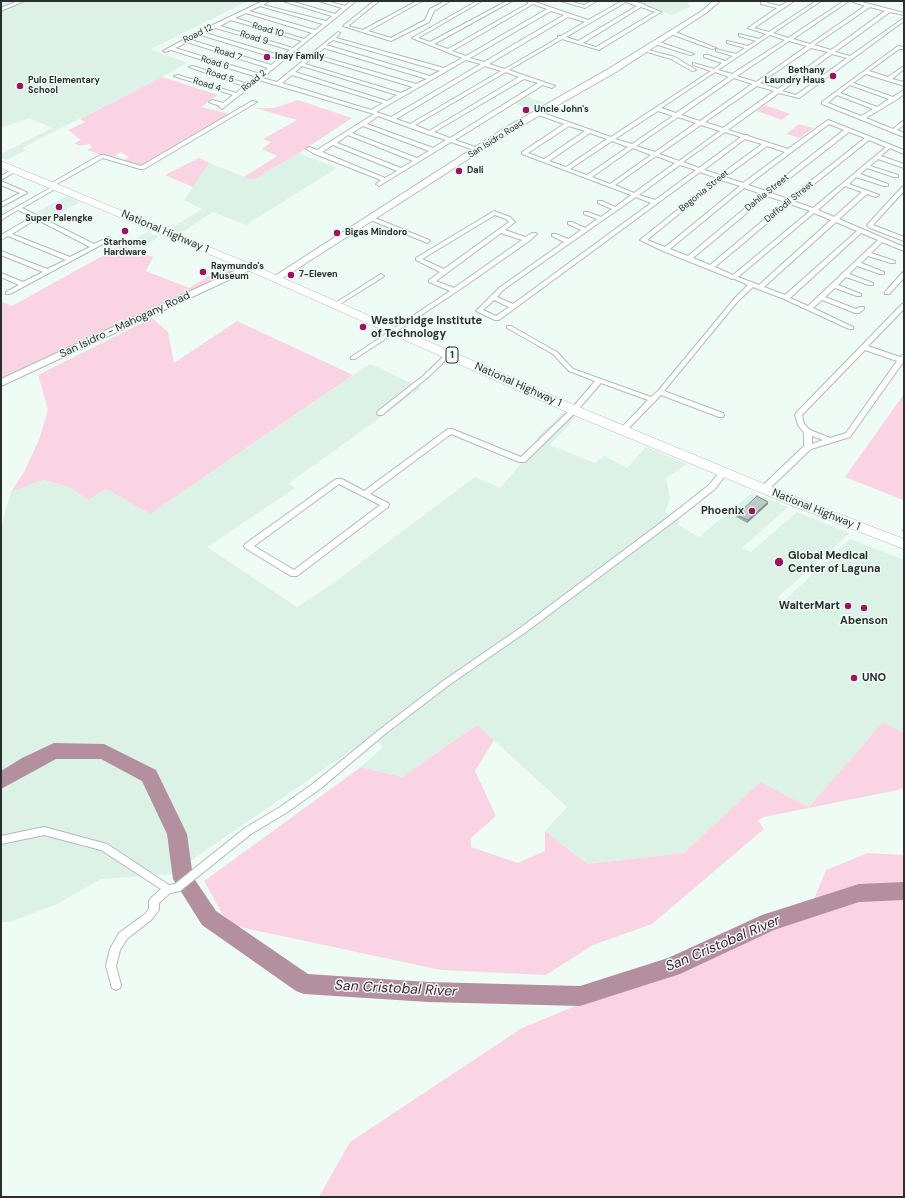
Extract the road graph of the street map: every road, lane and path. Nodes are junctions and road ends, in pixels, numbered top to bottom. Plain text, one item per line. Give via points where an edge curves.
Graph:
1 (22, 1) edge
2 (267, 1) edge
3 (285, 1) edge
4 (321, 1) edge
5 (354, 1) edge
6 (377, 1) edge
7 (420, 1) edge
8 (448, 1) edge
9 (480, 1) edge
10 (510, 1) edge
11 (567, 1) edge
12 (596, 1) edge
13 (626, 1) edge
14 (718, 1) edge
15 (766, 1) edge
16 (792, 1) edge
17 (820, 1) edge
18 (846, 1) edge
19 (853, 1) edge
20 (530, 2) edge
21 (260, 4) junction
22 (642, 5) junction
23 (869, 5) junction
24 (346, 8) junction
25 (781, 8) junction
26 (550, 9) junction
27 (1, 10) edge
28 (888, 11) junction
29 (246, 12) junction
30 (904, 14) edge
31 (568, 15) junction
32 (336, 16) junction
33 (232, 19) junction
34 (904, 19) edge
35 (588, 22) junction
36 (326, 24) junction
37 (215, 26) junction
38 (315, 32) junction
39 (363, 32) junction
40 (673, 32) junction
41 (200, 33) junction
42 (338, 33) dead end
43 (769, 33) junction
44 (742, 35) dead end
45 (560, 37) junction
46 (332, 38) junction
47 (790, 39) junction
48 (186, 40) junction
49 (304, 40) junction
50 (758, 40) junction
51 (729, 42) dead end
52 (579, 43) junction
53 (657, 43) junction
54 (430, 44) junction
55 (323, 46) junction
56 (810, 46) junction
57 (748, 47) junction
58 (904, 48) edge
59 (292, 49) junction
60 (168, 50) joint
61 (646, 50) junction
62 (448, 51) junction
63 (831, 52) junction
64 (692, 54) dead end
65 (312, 55) junction
66 (736, 55) junction
67 (706, 56) dead end
68 (282, 58) junction
69 (466, 58) junction
70 (852, 58) junction
71 (205, 60) junction
72 (725, 63) junction
73 (301, 64) junction
74 (484, 64) junction
75 (695, 64) dead end
76 (271, 67) junction
77 (904, 67) edge
78 (444, 70) junction
79 (504, 70) junction
80 (694, 70) dead end
81 (713, 71) junction
82 (184, 72) junction
83 (866, 72) junction
84 (291, 73) junction
85 (259, 77) junction
86 (523, 77) junction
87 (732, 77) junction
88 (430, 78) junction
89 (889, 79) junction
90 (542, 83) junction
91 (278, 84) junction
92 (755, 84) junction
93 (851, 84) junction
94 (904, 84) edge
95 (248, 86) junction
96 (416, 86) junction
97 (552, 86) dead end
98 (776, 91) junction
99 (904, 92) edge
100 (838, 94) junction
101 (237, 95) junction
102 (402, 95) junction
103 (894, 99) junction
104 (212, 102) dead end
105 (254, 102) dead end
106 (388, 103) junction
107 (658, 109) junction
108 (879, 109) junction
109 (375, 113) junction
110 (538, 113) junction
111 (678, 115) junction
112 (862, 118) junction
113 (392, 119) junction
114 (702, 122) junction
115 (904, 122) edge
116 (363, 124) junction
117 (568, 124) junction
118 (410, 126) junction
119 (724, 129) junction
120 (848, 130) junction
121 (894, 130) junction
122 (588, 131) junction
123 (429, 133) junction
124 (348, 134) junction
125 (904, 135) edge
126 (746, 136) junction
127 (869, 138) junction
128 (610, 139) junction
129 (449, 140) junction
130 (333, 143) junction
131 (766, 144) junction
132 (890, 146) junction
133 (633, 147) junction
134 (309, 149) dead end
135 (432, 150) junction
136 (479, 150) junction
137 (788, 151) junction
138 (904, 152) edge
139 (317, 153) junction
140 (656, 154) junction
141 (877, 157) junction
142 (416, 160) junction
143 (545, 161) junction
144 (678, 162) junction
145 (1, 164) edge
146 (866, 166) junction
147 (904, 166) edge
148 (566, 169) junction
149 (15, 170) junction
150 (400, 170) junction
151 (701, 171) junction
152 (856, 175) junction
153 (896, 176) dead end
154 (588, 177) junction
155 (1, 178) edge
156 (720, 178) junction
157 (385, 180) junction
158 (1, 183) edge
159 (379, 184) dead end
160 (844, 184) junction
161 (886, 185) dead end
162 (53, 186) junction
163 (610, 186) junction
164 (743, 186) junction
165 (904, 188) edge
166 (865, 192) junction
167 (766, 194) junction
168 (634, 195) junction
169 (876, 195) dead end
170 (600, 202) dead end
171 (788, 202) junction
172 (2, 203) edge
173 (656, 203) junction
174 (18, 208) junction
175 (616, 209) junction
176 (813, 210) junction
177 (586, 213) dead end
178 (36, 217) junction
179 (1, 218) edge
180 (370, 218) junction
181 (601, 219) junction
182 (835, 220) junction
183 (570, 224) dead end
184 (904, 229) edge
185 (500, 230) junction
186 (585, 230) junction
187 (860, 231) junction
188 (8, 234) junction
189 (534, 234) dead end
190 (554, 235) dead end
191 (897, 236) junction
192 (1, 238) edge
193 (109, 239) dead end
194 (904, 239) edge
195 (527, 240) junction
196 (881, 240) junction
197 (427, 241) dead end
198 (569, 242) junction
199 (93, 246) junction
200 (904, 249) edge
201 (665, 250) junction
202 (1, 253) edge
203 (869, 254) junction
204 (69, 259) junction
205 (688, 259) junction
206 (893, 262) dead end
207 (858, 264) junction
208 (249, 267) junction
209 (710, 268) junction
210 (46, 271) junction
211 (443, 271) junction
212 (882, 273) dead end
213 (904, 274) edge
214 (1, 275) edge
215 (847, 275) junction
216 (381, 276) dead end
217 (275, 278) junction
218 (733, 278) junction
219 (22, 284) junction
220 (871, 284) dead end
221 (751, 285) junction
222 (835, 286) junction
223 (759, 288) junction
224 (454, 290) junction
225 (8, 293) dead end
226 (887, 293) dead end
227 (859, 295) dead end
228 (493, 297) junction
229 (786, 298) junction
230 (822, 298) junction
231 (335, 305) junction
232 (904, 305) edge
233 (514, 307) junction
234 (862, 308) dead end
235 (810, 309) junction
236 (509, 327) dead end
237 (851, 328) dead end
238 (395, 330) junction
239 (862, 346) junction
240 (449, 354) junction
241 (353, 358) dead end
242 (903, 358) edge
243 (599, 380) junction
244 (1, 383) edge
245 (660, 392) junction
246 (651, 400) junction
247 (574, 410) junction
248 (380, 413) dead end
249 (721, 415) dead end
250 (623, 430) junction
251 (808, 432) junction
252 (829, 440) junction
253 (808, 447) junction
254 (724, 472) junction
255 (764, 489) junction
256 (365, 494) junction
257 (904, 544) edge
258 (1, 840) edge
259 (168, 889) junction
260 (116, 985) dead end

1 - 27 street
2 - 21 street, Road 12
3 - 32 street
4 - 24 street
5 - 24 street, Road 2
6 - 39 street via 345,26
7 - 39 street
8 - 39 street via 432,10 426,21 391,40
9 - 54 street via 414,38
10 - 54 street
11 - 12 street via 585,7
13 - 22 street
13 - 35 street
14 - 40 street, San Isidro Road
15 - 25 street via 763,3
16 - 25 street
17 - 43 street
18 - 47 street
19 - 23 street
20 - 26 street
20 - 62 street
21 - 29 street, Road 12
21 - 36 street
22 - 52 street
22 - 52 street via 658,12 597,49
23 - 28 street
23 - 56 street
24 - 32 street, Road 2
25 - 43 street via 750,28
26 - 31 street
26 - 69 street
28 - 30 street
28 - 63 street
29 - 33 street, Road 12
29 - 38 street
31 - 35 street
31 - 74 street
32 - 36 street, Road 2
33 - 37 street, Road 12
33 - 49 street, Road 10
34 - 70 street
35 - 45 street
36 - 38 street, Road 2
37 - 41 street, Road 12
37 - 59 street, Road 9
38 - 49 street, Road 2
40 - 53 street, San Isidro Road
40 - 66 street
41 - 48 street, Road 12
41 - 68 street
42 - 46 street
43 - 47 street
43 - 50 street
44 - 50 street
45 - 52 street
45 - 79 street
46 - 55 street
46 - 78 street
47 - 56 street
47 - 87 street
48 - 60 street, Road 12
48 - 76 street, Road 7
49 - 59 street, Road 2
50 - 57 street
51 - 57 street
53 - 61 street, San Isidro Road
53 - 64 street
54 - 62 street
55 - 65 street
55 - 88 street
56 - 63 street
56 - 92 street
57 - 66 street
58 - 83 street via 895,49
59 - 68 street, Road 2
60 - 71 street, Road 6
61 - 80 street via 673,58
61 - 110 street, San Isidro Road via 582,90
62 - 69 street
63 - 70 street
63 - 98 street
65 - 73 street
65 - 96 street
66 - 72 street
67 - 72 street
68 - 76 street, Road 2
69 - 74 street
69 - 78 street
70 - 98 street via 797,97
71 - 82 street
71 - 85 street, Road 6
72 - 81 street
73 - 84 street
73 - 102 street
74 - 79 street
74 - 113 street
75 - 81 street
76 - 85 street, Road 2
77 - 89 street
78 - 88 street
79 - 86 street
79 - 118 street
81 - 87 street
81 - 107 street
82 - 95 street, Road 5
82 - 101 street, Road 4
83 - 89 street
83 - 93 street
84 - 91 street
84 - 106 street
85 - 91 street, Road 6
85 - 95 street, Road 2
86 - 90 street
86 - 123 street
87 - 92 street
87 - 111 street
88 - 96 street
89 - 94 street
90 - 97 street
90 - 129 street
91 - 109 street, Road 6
92 - 98 street
92 - 114 street
93 - 100 street
93 - 103 street
95 - 101 street, Road 2
96 - 102 street
98 - 119 street
99 - 103 street
100 - 108 street
100 - 112 street via 824,103
101 - 104 street, Road 2 via 223,106
102 - 106 street
103 - 108 street
105 - 162 street via 142,168 102,156
106 - 109 street
107 - 111 street
107 - 128 street
108 - 112 street
109 - 113 street, Road 6
109 - 116 street
110 - 117 street
110 - 136 street, San Isidro Road
111 - 114 street
111 - 133 street
112 - 121 street
113 - 118 street, Road 6
114 - 119 street
114 - 140 street
115 - 121 street
116 - 124 street
116 - 135 street
117 - 122 street
117 - 143 street via 524,153
118 - 123 street, Road 6
119 - 126 street
119 - 144 street
120 - 127 street
120 - 137 street via 828,122
120 - 167 street, Dahlia Street
121 - 125 street
122 - 128 street
122 - 143 street
123 - 129 street, Road 6
124 - 130 street
124 - 142 street
126 - 131 street
126 - 151 street
127 - 132 street
127 - 171 street, Daffodil Street
128 - 133 street
128 - 148 street
129 - 135 street
129 - 136 street, Road 6
130 - 139 street
130 - 150 street
131 - 137 street
131 - 156 street, Begonia Street
132 - 138 street
132 - 141 street
133 - 140 street
133 - 154 street
134 - 139 street
135 - 142 street
136 - 180 street, San Isidro Road
137 - 164 street
139 - 157 street
140 - 144 street
140 - 163 street
141 - 146 street
141 - 147 street
142 - 150 street
143 - 148 street
144 - 151 street
144 - 168 street
145 - 149 highway, National Highway 1 / 1
146 - 152 street
146 - 153 street
148 - 154 street
149 - 155 street
149 - 162 highway, National Highway 1 / 1
150 - 157 street
151 - 156 street
151 - 173 street
152 - 160 street
152 - 161 street
154 - 163 street
156 - 164 street
156 - 201 street, Begonia Street via 643,240
157 - 159 street
158 - 172 street via 24,193
160 - 166 street
160 - 176 street
162 - 174 street
162 - 208 highway, National Highway 1 / 1
163 - 168 street
164 - 167 street
164 - 201 street
165 - 191 street via 870,225
166 - 169 street
166 - 182 street
167 - 171 street
167 - 205 street, Dahlia Street
168 - 173 street
168 - 175 street
170 - 175 street
171 - 176 street
171 - 209 street, Daffodil Street
173 - 233 street
174 - 178 street
174 - 179 street
175 - 181 street
176 - 182 street
176 - 218 street
177 - 181 street
178 - 188 street
178 - 199 street
180 - 197 street
180 - 217 street, San Isidro Road
181 - 186 street
182 - 187 street
182 - 223 street
183 - 186 street
184 - 191 street
185 - 195 street
185 - 211 street
185 - 211 street via 512,222 494,213 418,259
186 - 198 street
187 - 196 street
187 - 229 street
188 - 192 street
188 - 204 street
189 - 195 street
190 - 198 street
191 - 194 street
193 - 199 street
195 - 224 street
196 - 200 street
196 - 203 street
198 - 228 street
199 - 204 street
201 - 205 street
202 - 210 street
203 - 206 street
203 - 207 street
204 - 210 street
205 - 209 street
207 - 212 street
207 - 215 street
208 - 217 highway, National Highway 1 / 1
208 - 244 street, San Isidro - Mahogany Road
209 - 218 street
210 - 219 street
211 - 224 street via 431,280
213 - 226 street
214 - 219 street
215 - 220 street
215 - 222 street
216 - 231 street
217 - 231 highway, National Highway 1 / 1
218 - 221 street
219 - 225 street
221 - 223 street
221 - 245 street
222 - 227 street
222 - 230 street
223 - 229 street
224 - 238 street
228 - 233 street
228 - 233 street via 479,311 497,319
229 - 235 street
230 - 234 street via 857,312
230 - 235 street
231 - 238 highway, National Highway 1 / 1
232 - 239 street
235 - 237 street
236 - 243 street via 555,353 572,370
238 - 240 highway, National Highway 1 / 1
238 - 241 street
239 - 242 street
239 - 251 street via 798,415
240 - 247 highway, National Highway 1 / 1
240 - 248 street
242 - 252 street via 848,434
243 - 246 street
243 - 247 street
245 - 246 street
245 - 249 street
246 - 250 street
247 - 250 highway, National Highway 1 / 1
247 - 256 street via 522,460 450,431
250 - 254 highway, National Highway 1 / 1
251 - 252 street
251 - 253 street
252 - 253 street
253 - 255 street
254 - 255 highway, National Highway 1 / 1
254 - 259 street via 712,487 679,513 523,630 446,683 317,786 248,831 178,888
255 - 257 highway, National Highway 1 / 1
256 - 256 street via 385,505 294,574 248,546 339,481
258 - 259 street via 44,831 104,847
259 - 260 street via 154,901 154,910 148,917 119,942 111,966

